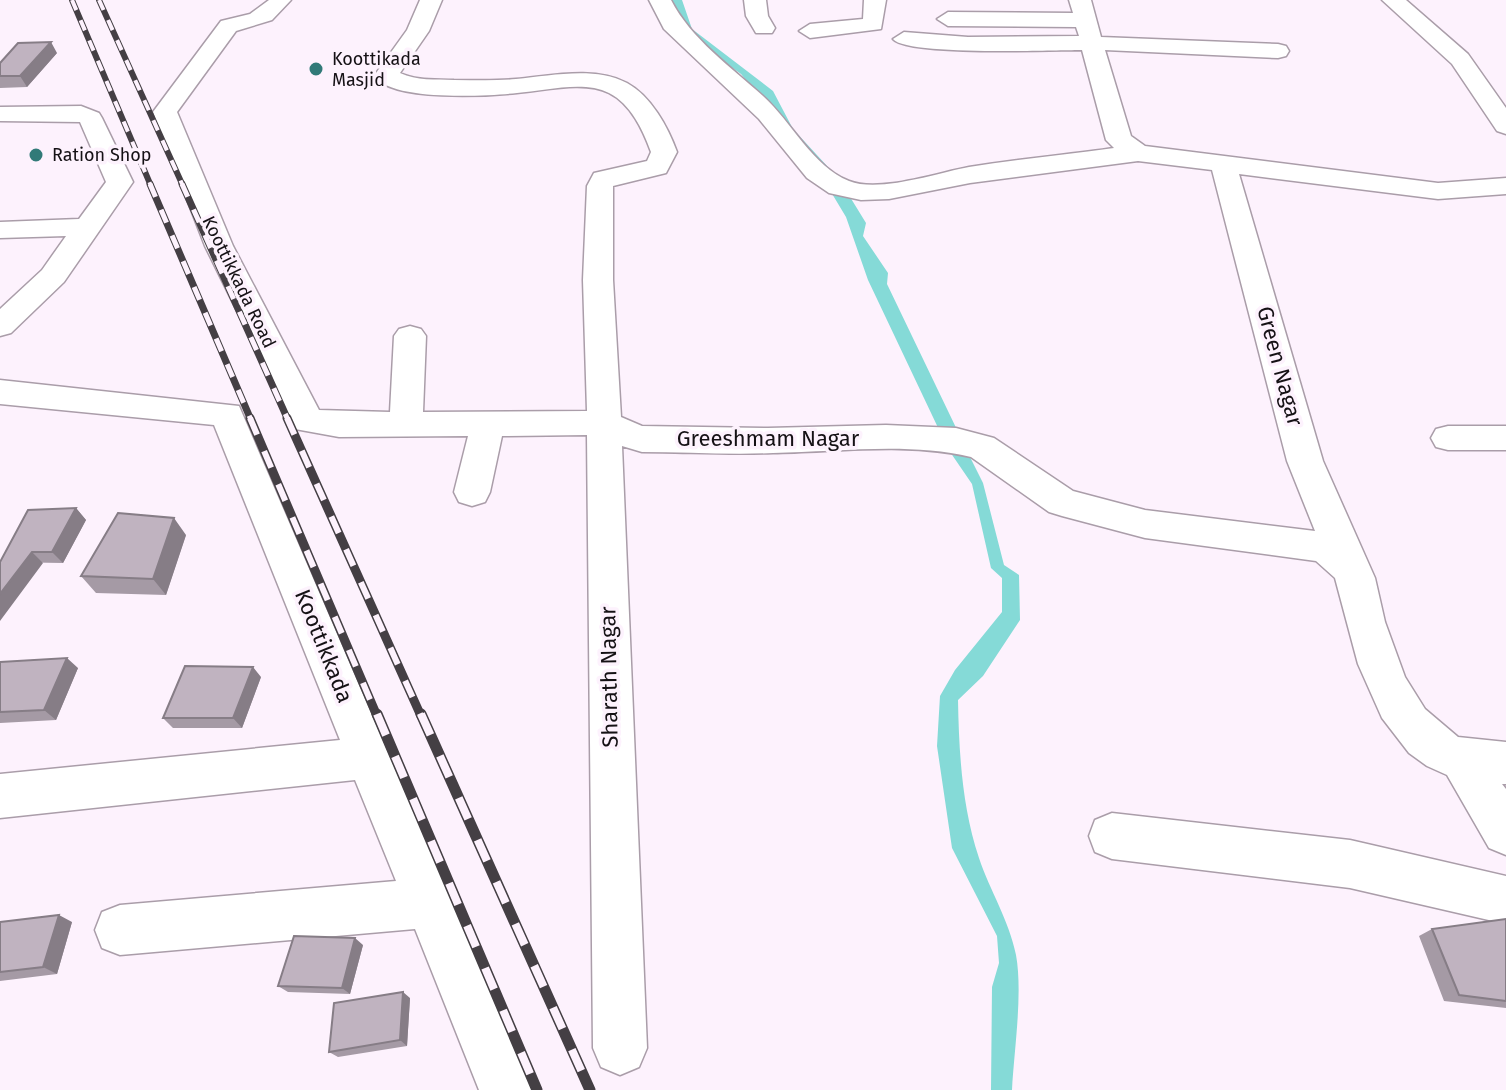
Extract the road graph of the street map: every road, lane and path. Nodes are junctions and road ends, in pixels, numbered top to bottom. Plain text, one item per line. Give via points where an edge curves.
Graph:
1 (280, 0) edge
2 (431, 0) edge
3 (660, 0) edge
4 (755, 0) edge
5 (875, 0) edge
6 (1393, 0) edge
7 (1083, 10) edge
8 (918, 19) dead end
9 (764, 28) dead end
10 (810, 31) dead end
11 (904, 39) dead end
12 (1092, 43) junction
13 (1278, 51) dead end
14 (0, 114) edge
15 (1506, 126) edge
16 (1138, 153) junction
17 (1224, 166) junction
18 (1506, 186) edge
19 (87, 227) junction
20 (0, 230) edge
21 (0, 326) edge
22 (410, 336) dead end
23 (0, 392) edge
24 (488, 423) junction
25 (604, 423) junction
26 (406, 424) junction
27 (1448, 438) dead end
28 (1506, 438) edge
29 (472, 492) dead end
30 (1347, 562) junction
31 (370, 758) junction
32 (1485, 762) edge
33 (0, 796) edge
34 (1506, 832) edge
35 (1112, 836) dead end
36 (1506, 900) edge
37 (430, 903) junction
38 (120, 930) dead end
39 (620, 1048) dead end
40 (506, 1090) edge

1 - 26 street, Koottikkada Road via 255,22 229,26 165,112 219,246 307,420
2 - 25 street via 418,31 386,76 395,83 606,84 619,88 660,140 664,152 657,167 603,179 600,186
3 - 16 street via 672,24 768,114 816,172 839,187 889,191
4 - 9 street
5 - 10 street via 873,24
6 - 15 street via 1460,59
7 - 8 street
7 - 12 street
11 - 12 street via 995,45
12 - 13 street
12 - 16 street via 1119,140
14 - 19 street via 81,113 90,118 120,182
16 - 17 street
17 - 18 street via 1438,191
17 - 30 street, Green Nagar via 1305,461
19 - 20 street
19 - 21 street via 53,276
22 - 26 street
23 - 31 street, Koottikkada via 227,414
24 - 25 street
24 - 26 street
24 - 29 street
25 - 30 street, Greeshmam Nagar via 642,439 956,441 982,447 1062,502 1145,524 1324,547
25 - 39 street, Sharath Nagar
27 - 28 street
30 - 32 street via 1355,571 1365,621 1401,715 1434,746
31 - 33 street
31 - 37 street, Koottikkada
32 - 34 street
35 - 36 street via 1350,864
37 - 38 street
37 - 40 street, Koottikkada

